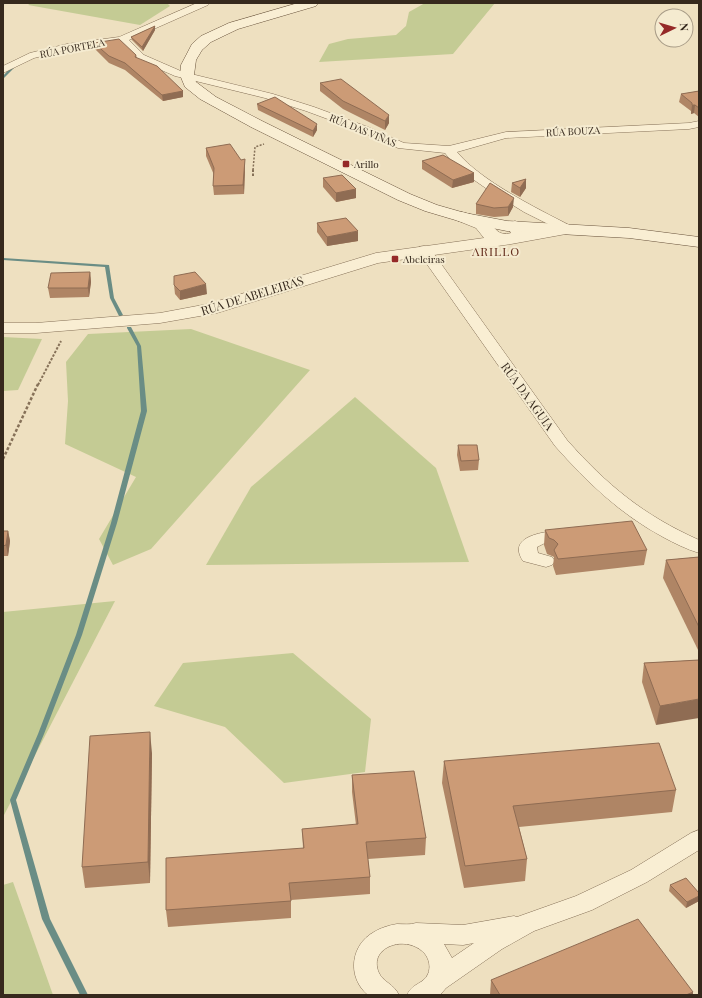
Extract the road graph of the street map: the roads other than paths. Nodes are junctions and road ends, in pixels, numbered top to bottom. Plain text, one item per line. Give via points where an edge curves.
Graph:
1 (205, 3) edge
2 (312, 3) edge
3 (121, 40) junction
4 (3, 70) edge
5 (187, 76) junction
6 (699, 124) edge
7 (449, 150) junction
8 (462, 217) junction
9 (511, 230) junction
10 (566, 230) junction
11 (489, 234) junction
12 (699, 242) edge
13 (450, 247) junction
14 (424, 250) junction
15 (3, 328) edge
16 (651, 524) junction
17 (627, 527) edge
18 (580, 533) edge
19 (699, 547) edge
20 (546, 561) dead end
21 (699, 839) edge
22 (526, 924) junction
23 (399, 932) junction
24 (428, 988) edge
25 (388, 995) edge

1 - 3 street, RÚA PORTELA
2 - 5 main road via 246,22 209,37 198,46 190,58
3 - 4 street, RÚA PORTELA via 66,47 30,56
3 - 5 street, RÚA DAS VIÑAS via 140,57
5 - 7 street, RÚA DAS VIÑAS via 310,109 402,146
5 - 8 main road via 190,84 198,92 286,138 404,197
6 - 7 street, RÚA BOUZA via 506,136
7 - 10 street via 461,165 490,186
8 - 9 main road
8 - 11 street via 482,225
9 - 10 main road
9 - 11 street, RÚA DE ABELEIRAS
9 - 13 street, RÚA DE ABELEIRAS
10 - 12 main road via 629,233
11 - 13 street, RÚA DE ABELEIRAS
13 - 14 street, RÚA DE ABELEIRAS
14 - 15 street, RÚA DE ABELEIRAS via 376,258 211,309 160,318 36,328
14 - 16 street, RÚA DA AGUIA via 561,443 586,472 616,500
16 - 17 street
16 - 19 street, RÚA DA AGUIA
18 - 20 street via 540,538 528,545 529,557
21 - 22 street via 639,876 584,903
22 - 23 street via 463,935
22 - 24 street via 494,942
23 - 24 street via 418,935 429,942 438,953 442,964 440,975
23 - 25 street via 386,935 374,942 367,952 364,967 367,978 378,990

